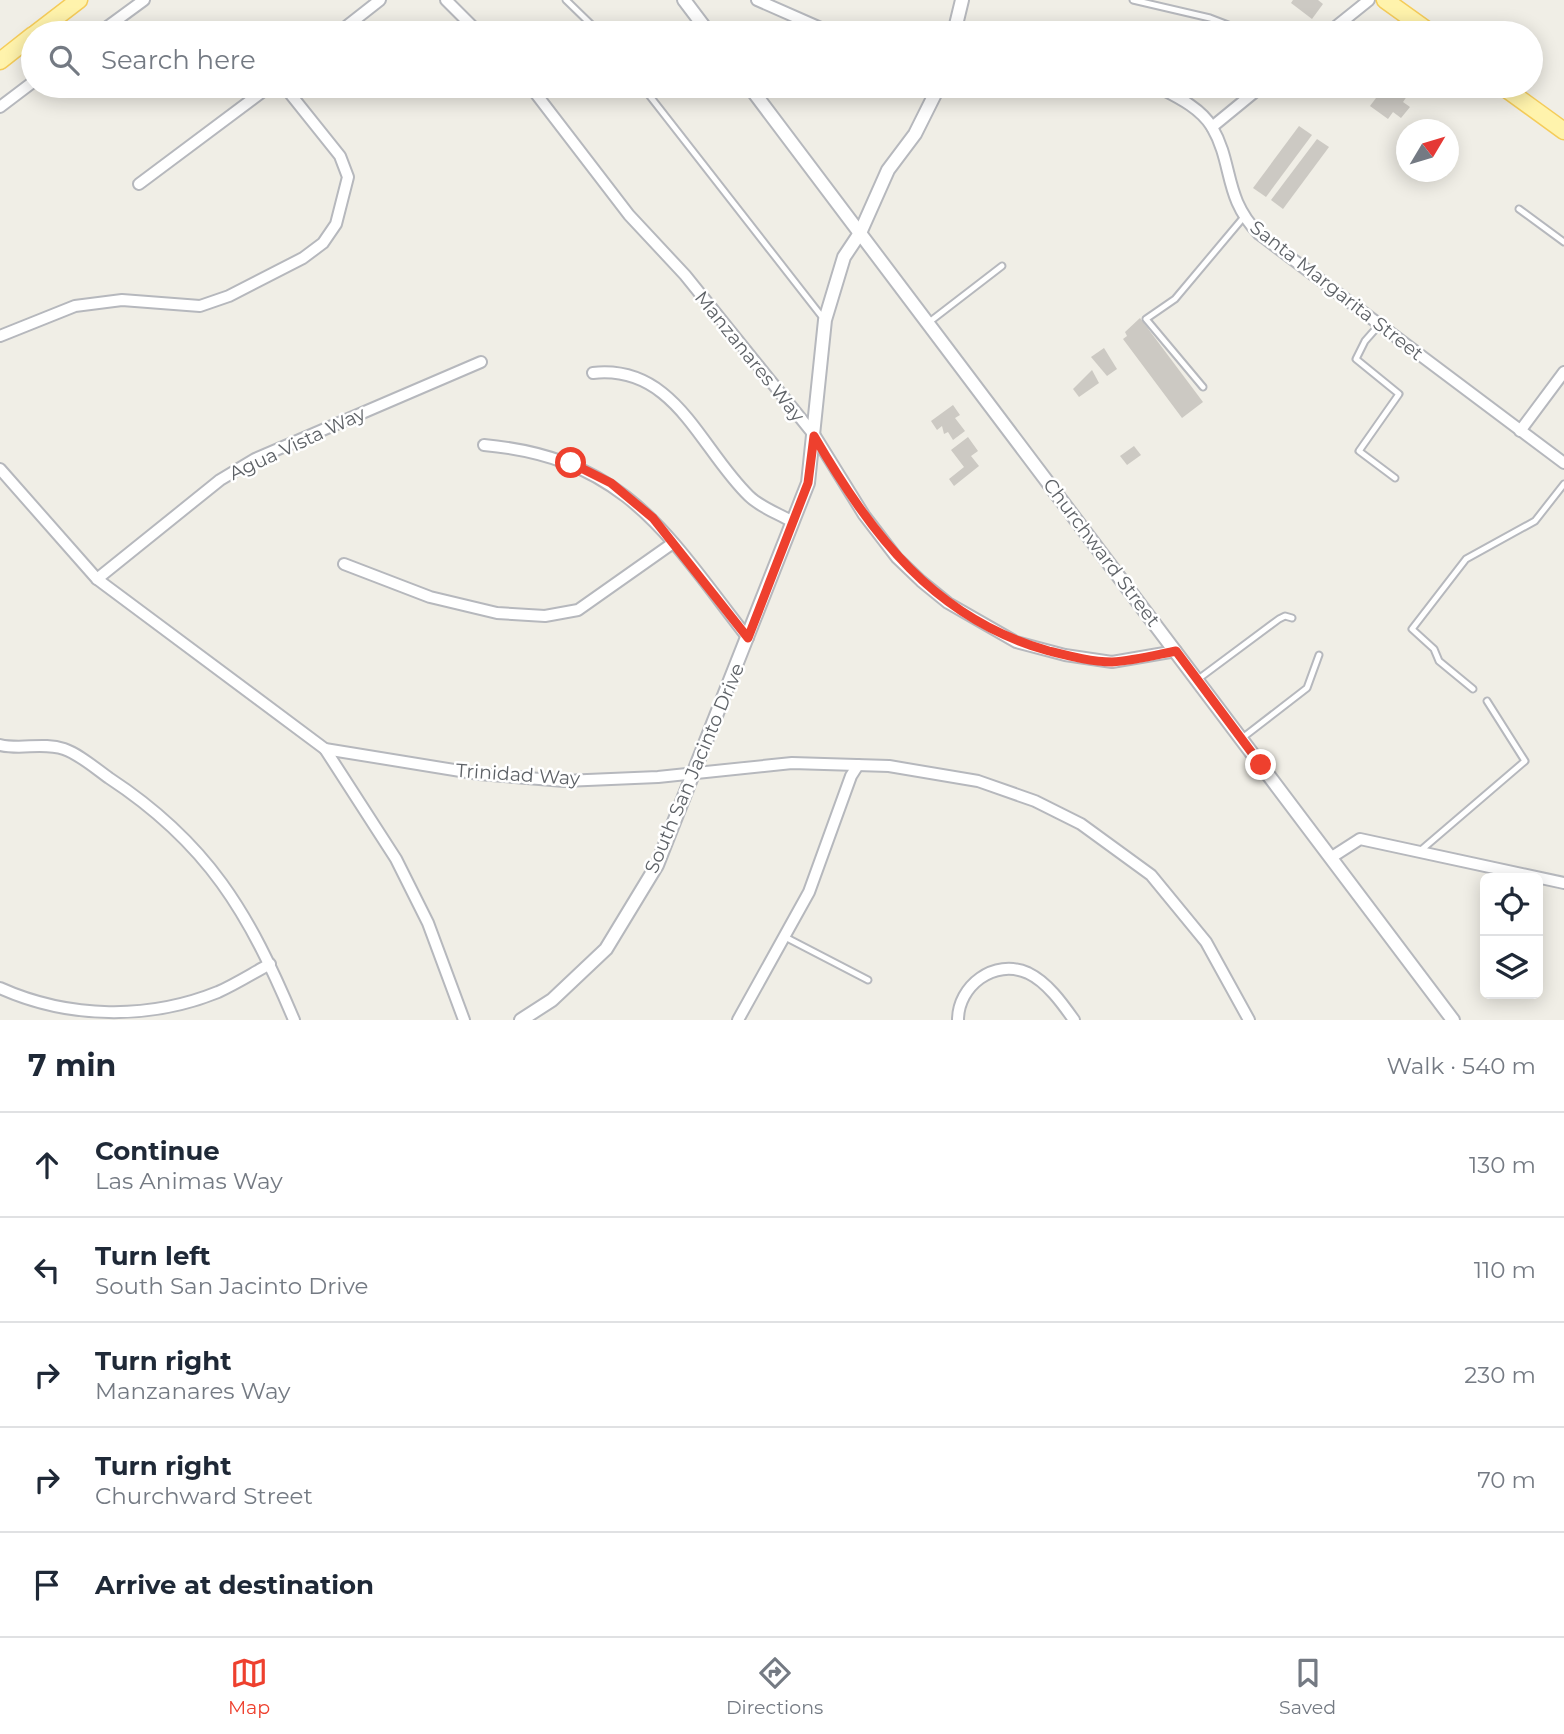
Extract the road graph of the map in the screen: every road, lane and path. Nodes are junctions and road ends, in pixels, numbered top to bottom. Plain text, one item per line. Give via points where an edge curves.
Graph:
1 (79, 0) edge
2 (144, 0) edge
3 (380, 0) edge
4 (446, 0) edge
5 (566, 0) edge
6 (684, 0) edge
7 (757, 0) edge
8 (962, 0) edge
9 (1133, 0) edge
10 (1369, 0) edge
11 (1385, 0) edge
12 (52, 21) edge
13 (115, 21) edge
14 (353, 21) edge
15 (467, 21) edge
16 (588, 21) edge
17 (700, 21) edge
18 (805, 21) edge
19 (957, 21) edge
20 (1218, 21) edge
21 (1343, 21) edge
22 (1414, 21) edge
23 (21, 45) edge
24 (0, 61) edge
25 (21, 91) edge
26 (254, 98) edge
27 (294, 98) edge
28 (539, 98) edge
29 (651, 98) edge
30 (758, 98) edge
31 (933, 98) edge
32 (1178, 98) edge
33 (1247, 98) edge
34 (1519, 98) edge
35 (0, 107) edge
36 (1212, 127) junction
37 (1564, 131) edge
38 (139, 184) dead end
39 (1519, 209) dead end
40 (1243, 218) junction
41 (860, 233) junction
42 (1564, 242) edge
43 (1002, 266) dead end
44 (825, 320) junction
45 (928, 323) junction
46 (1380, 324) junction
47 (0, 336) edge
48 (481, 362) dead end
49 (1564, 372) edge
50 (593, 373) dead end
51 (1203, 387) dead end
52 (1520, 431) junction
53 (814, 436) junction
54 (484, 445) dead end
55 (1564, 463) edge
56 (0, 469) edge
57 (1395, 478) dead end
58 (1564, 484) edge
59 (791, 521) junction
60 (673, 543) junction
61 (344, 564) dead end
62 (97, 579) junction
63 (1292, 618) dead end
64 (748, 638) junction
65 (1176, 651) junction
66 (1319, 655) dead end
67 (1197, 680) junction
68 (1473, 689) dead end
69 (1487, 701) dead end
70 (1241, 739) junction
71 (0, 745) edge
72 (325, 750) junction
73 (858, 765) junction
74 (691, 772) junction
75 (1420, 851) junction
76 (1332, 857) junction
77 (1564, 883) edge
78 (786, 938) junction
79 (270, 964) junction
80 (868, 981) dead end
81 (0, 988) edge
82 (294, 1020) edge
83 (464, 1020) edge
84 (521, 1020) edge
85 (738, 1020) edge
86 (958, 1020) edge
87 (1074, 1020) edge
88 (1249, 1020) edge
89 (1453, 1020) edge

1 - 12 main road
2 - 13 street
3 - 14 street
4 - 15 street
5 - 16 lane
6 - 17 street
7 - 18 street
8 - 19 street
9 - 20 lane
10 - 21 street
11 - 22 main road
23 - 24 main road
25 - 35 street
26 - 38 street
27 - 47 street via 340,156 348,177 336,224 323,243 229,296 200,306 122,300 75,306
28 - 53 street, Manzanares Way via 629,215 685,275
29 - 44 lane
30 - 41 street, Churchward Street
31 - 41 street, South San Jacinto Drive via 915,134 888,170
32 - 36 street, Santa Margarita Street
33 - 36 street
34 - 37 main road
36 - 40 street, Santa Margarita Street via 1232,197
39 - 42 lane
40 - 46 street, Santa Margarita Street
40 - 51 lane via 1175,299 1146,319
41 - 44 street, South San Jacinto Drive via 844,257
41 - 45 street, Churchward Street
43 - 45 lane
44 - 53 street, South San Jacinto Drive
45 - 65 street, Churchward Street
46 - 52 street, Santa Margarita Street
46 - 57 lane via 1356,359 1399,394 1359,451
48 - 62 street, Agua Vista Way via 255,459 220,480
49 - 52 street
50 - 59 street via 615,371 653,385 672,399 749,496
52 - 55 street, Santa Margarita Street
53 - 59 street, South San Jacinto Drive via 808,483
53 - 65 street, Manzanares Way via 897,558 948,603 981,624 1016,642 1112,662
54 - 60 street via 571,463 601,478 653,518
56 - 62 street, Trinidad Way
58 - 68 lane via 1535,521 1466,559 1412,629 1434,649 1439,661
59 - 64 street, South San Jacinto Drive
60 - 61 street via 578,610 545,616 498,613 430,597
60 - 64 street
62 - 72 street, Trinidad Way
63 - 67 lane via 1279,619
64 - 74 street, South San Jacinto Drive
65 - 67 street, Churchward Street
66 - 70 lane via 1307,688
67 - 70 street, Churchward Street
69 - 75 lane via 1525,761
70 - 76 street, Churchward Street
71 - 79 street via 66,749 134,794 214,871 245,914
72 - 74 street, Trinidad Way via 543,780
72 - 83 street via 396,859 428,923
73 - 74 street, Trinidad Way via 792,763
73 - 78 street via 809,892
73 - 88 street, Trinidad Way via 919,769 978,781 1035,801 1102,837 1151,875 1180,907 1206,942
74 - 84 street, South San Jacinto Drive via 657,865 606,949 552,1000
75 - 76 street via 1360,839
75 - 77 street
76 - 89 street, Churchward Street
78 - 80 lane
78 - 85 street
79 - 81 street via 217,993 141,1014 81,1012
79 - 82 street
86 - 87 street via 961,999 973,983 990,972 1010,970 1037,979

